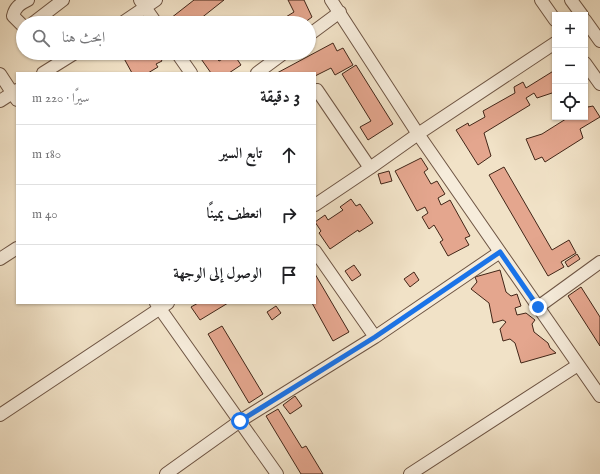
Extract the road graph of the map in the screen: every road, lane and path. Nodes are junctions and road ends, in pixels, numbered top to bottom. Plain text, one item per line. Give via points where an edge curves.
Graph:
1 (28, 0) edge
2 (63, 0) edge
3 (156, 0) edge
4 (331, 0) edge
5 (541, 0) edge
6 (571, 0) edge
7 (143, 4) edge
8 (340, 12) junction
9 (579, 12) edge
10 (42, 16) edge
11 (130, 16) edge
12 (151, 16) edge
13 (552, 16) edge
14 (16, 18) edge
15 (600, 20) edge
16 (588, 21) edge
17 (588, 25) edge
18 (316, 30) edge
19 (600, 41) edge
20 (552, 45) edge
21 (64, 60) edge
22 (182, 60) edge
23 (275, 60) edge
24 (588, 67) edge
25 (45, 72) edge
26 (190, 72) edge
27 (258, 72) edge
28 (0, 74) edge
29 (600, 84) edge
30 (316, 90) dead end
31 (16, 94) edge
32 (0, 100) edge
33 (418, 134) junction
34 (370, 168) junction
35 (316, 204) edge
36 (16, 249) edge
37 (500, 252) junction
38 (316, 253) edge
39 (0, 258) edge
40 (600, 262) edge
41 (162, 305) edge
42 (538, 307) junction
43 (375, 337) junction
44 (578, 365) junction
45 (600, 396) edge
46 (0, 415) edge
47 (240, 421) junction
48 (166, 474) edge
49 (277, 474) edge
50 (410, 474) edge

1 - 14 street via 14,11
2 - 10 street
3 - 7 street
4 - 8 street
5 - 13 street
6 - 9 street
7 - 11 street
7 - 12 street
8 - 18 street
8 - 33 street
15 - 16 street
17 - 19 street
20 - 33 street
21 - 25 street
22 - 26 street
23 - 27 street
24 - 29 street
28 - 31 street
30 - 34 street
31 - 32 street
33 - 34 street
33 - 37 street
34 - 35 street
36 - 39 street
37 - 42 street
37 - 43 street
38 - 43 street
40 - 42 street
41 - 46 street
41 - 47 street
42 - 44 street
43 - 47 street
44 - 45 street
44 - 50 street
47 - 48 street
47 - 49 street

